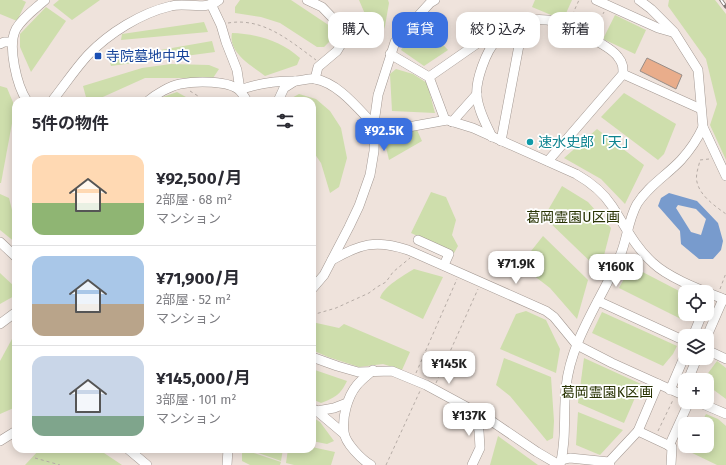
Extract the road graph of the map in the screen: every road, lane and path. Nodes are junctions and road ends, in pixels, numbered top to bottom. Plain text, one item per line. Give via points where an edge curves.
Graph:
1 (45, 0) edge
2 (307, 0) edge
3 (435, 0) edge
4 (579, 0) edge
5 (596, 0) edge
6 (639, 0) edge
7 (215, 2) edge
8 (189, 3) edge
9 (323, 4) edge
10 (607, 5) junction
11 (573, 12) edge
12 (604, 12) edge
13 (221, 25) junction
14 (674, 32) junction
15 (12, 42) junction
16 (0, 44) edge
17 (604, 45) edge
18 (470, 48) edge
19 (491, 48) edge
20 (518, 48) edge
21 (390, 54) junction
22 (322, 63) junction
23 (623, 74) junction
24 (428, 77) junction
25 (315, 79) junction
26 (296, 81) junction
27 (179, 84) junction
28 (240, 90) junction
29 (477, 94) junction
30 (25, 97) edge
31 (55, 97) edge
32 (155, 97) edge
33 (200, 97) edge
34 (244, 97) edge
35 (280, 97) edge
36 (701, 109) junction
37 (449, 121) junction
38 (703, 127) junction
39 (375, 130) junction
40 (492, 137) junction
41 (501, 141) junction
42 (717, 158) junction
43 (548, 161) junction
44 (726, 176) edge
45 (726, 214) edge
46 (628, 231) junction
47 (418, 240) dead end
48 (0, 242) edge
49 (12, 253) edge
50 (417, 254) junction
51 (332, 260) junction
52 (444, 265) junction
53 (460, 272) junction
54 (726, 273) edge
55 (482, 282) junction
56 (316, 284) edge
57 (719, 297) edge
58 (598, 301) junction
59 (316, 314) edge
60 (12, 315) edge
61 (1, 323) edge
62 (709, 329) edge
63 (678, 338) edge
64 (577, 345) junction
65 (714, 353) edge
66 (316, 358) edge
67 (726, 359) edge
68 (373, 370) junction
69 (413, 380) junction
70 (424, 384) junction
71 (658, 384) junction
72 (433, 389) junction
73 (678, 391) edge
74 (678, 396) edge
75 (347, 403) junction
76 (316, 409) edge
77 (686, 409) edge
78 (714, 409) edge
79 (316, 410) edge
80 (474, 410) junction
81 (726, 414) edge
82 (638, 431) junction
83 (12, 434) edge
84 (343, 434) junction
85 (654, 439) junction
86 (0, 441) edge
87 (669, 446) junction
88 (133, 453) edge
89 (228, 453) edge
90 (35, 458) dead end
91 (559, 463) edge
92 (610, 464) edge
93 (60, 465) edge
94 (147, 465) edge
95 (227, 465) edge
96 (371, 465) edge
97 (386, 465) edge
98 (472, 465) edge
99 (671, 465) edge

1 - 15 street via 16,29
2 - 9 street
3 - 21 street via 395,42
4 - 11 path
5 - 10 street
6 - 14 street
7 - 8 street via 206,5
7 - 13 street
8 - 31 street via 141,16 111,35 88,55
9 - 22 street via 346,32 337,51
10 - 12 path
10 - 14 street via 658,28
13 - 22 path via 234,22 258,25 294,43
13 - 28 street via 237,70
14 - 36 street via 698,70
15 - 16 street
15 - 30 street via 19,86
17 - 23 street via 618,56 623,65
18 - 24 street
19 - 29 street via 476,88
20 - 41 street
21 - 24 street
21 - 39 street via 378,95
22 - 25 street via 318,67
23 - 36 street
23 - 43 street
24 - 37 street
25 - 26 street
25 - 39 street via 332,86 353,102
26 - 28 street via 261,83
26 - 35 street via 284,88
27 - 28 street via 224,84
27 - 32 street
27 - 33 path
28 - 34 street
29 - 37 street
29 - 40 street
36 - 38 street
37 - 39 street
37 - 40 street
38 - 42 street
38 - 46 street via 682,159 653,184 636,205
39 - 51 street via 370,175 359,206
40 - 41 street
41 - 43 street
42 - 44 street
42 - 45 path via 700,160 696,181 709,201
43 - 46 street via 590,182 611,205
46 - 57 street via 636,245 663,271
46 - 58 street via 614,270
47 - 52 street via 449,254
48 - 49 street
50 - 51 street via 396,246 375,244 352,250
50 - 52 street
50 - 59 path via 392,272 386,282 369,293
51 - 56 street
52 - 53 street
53 - 55 street
53 - 69 path
54 - 57 path
55 - 64 street via 546,311
55 - 72 path
57 - 62 street
58 - 63 street
58 - 64 street
60 - 61 street
64 - 71 street
64 - 91 street via 572,356 566,387 565,420
65 - 67 street
66 - 68 street via 358,372
68 - 69 street via 392,371
68 - 75 street via 356,385
69 - 70 street
70 - 72 street
70 - 97 path
71 - 73 street
71 - 82 street
72 - 80 street
74 - 85 path
75 - 76 street via 334,408
75 - 84 street
77 - 87 street
78 - 81 street
79 - 84 street
80 - 91 street via 537,452
80 - 98 street via 480,448
82 - 85 street
82 - 92 street
83 - 86 street
84 - 96 street via 352,448
85 - 87 street
87 - 99 street via 672,447
88 - 94 street
89 - 95 street
90 - 93 path
91 - 92 street via 570,458

